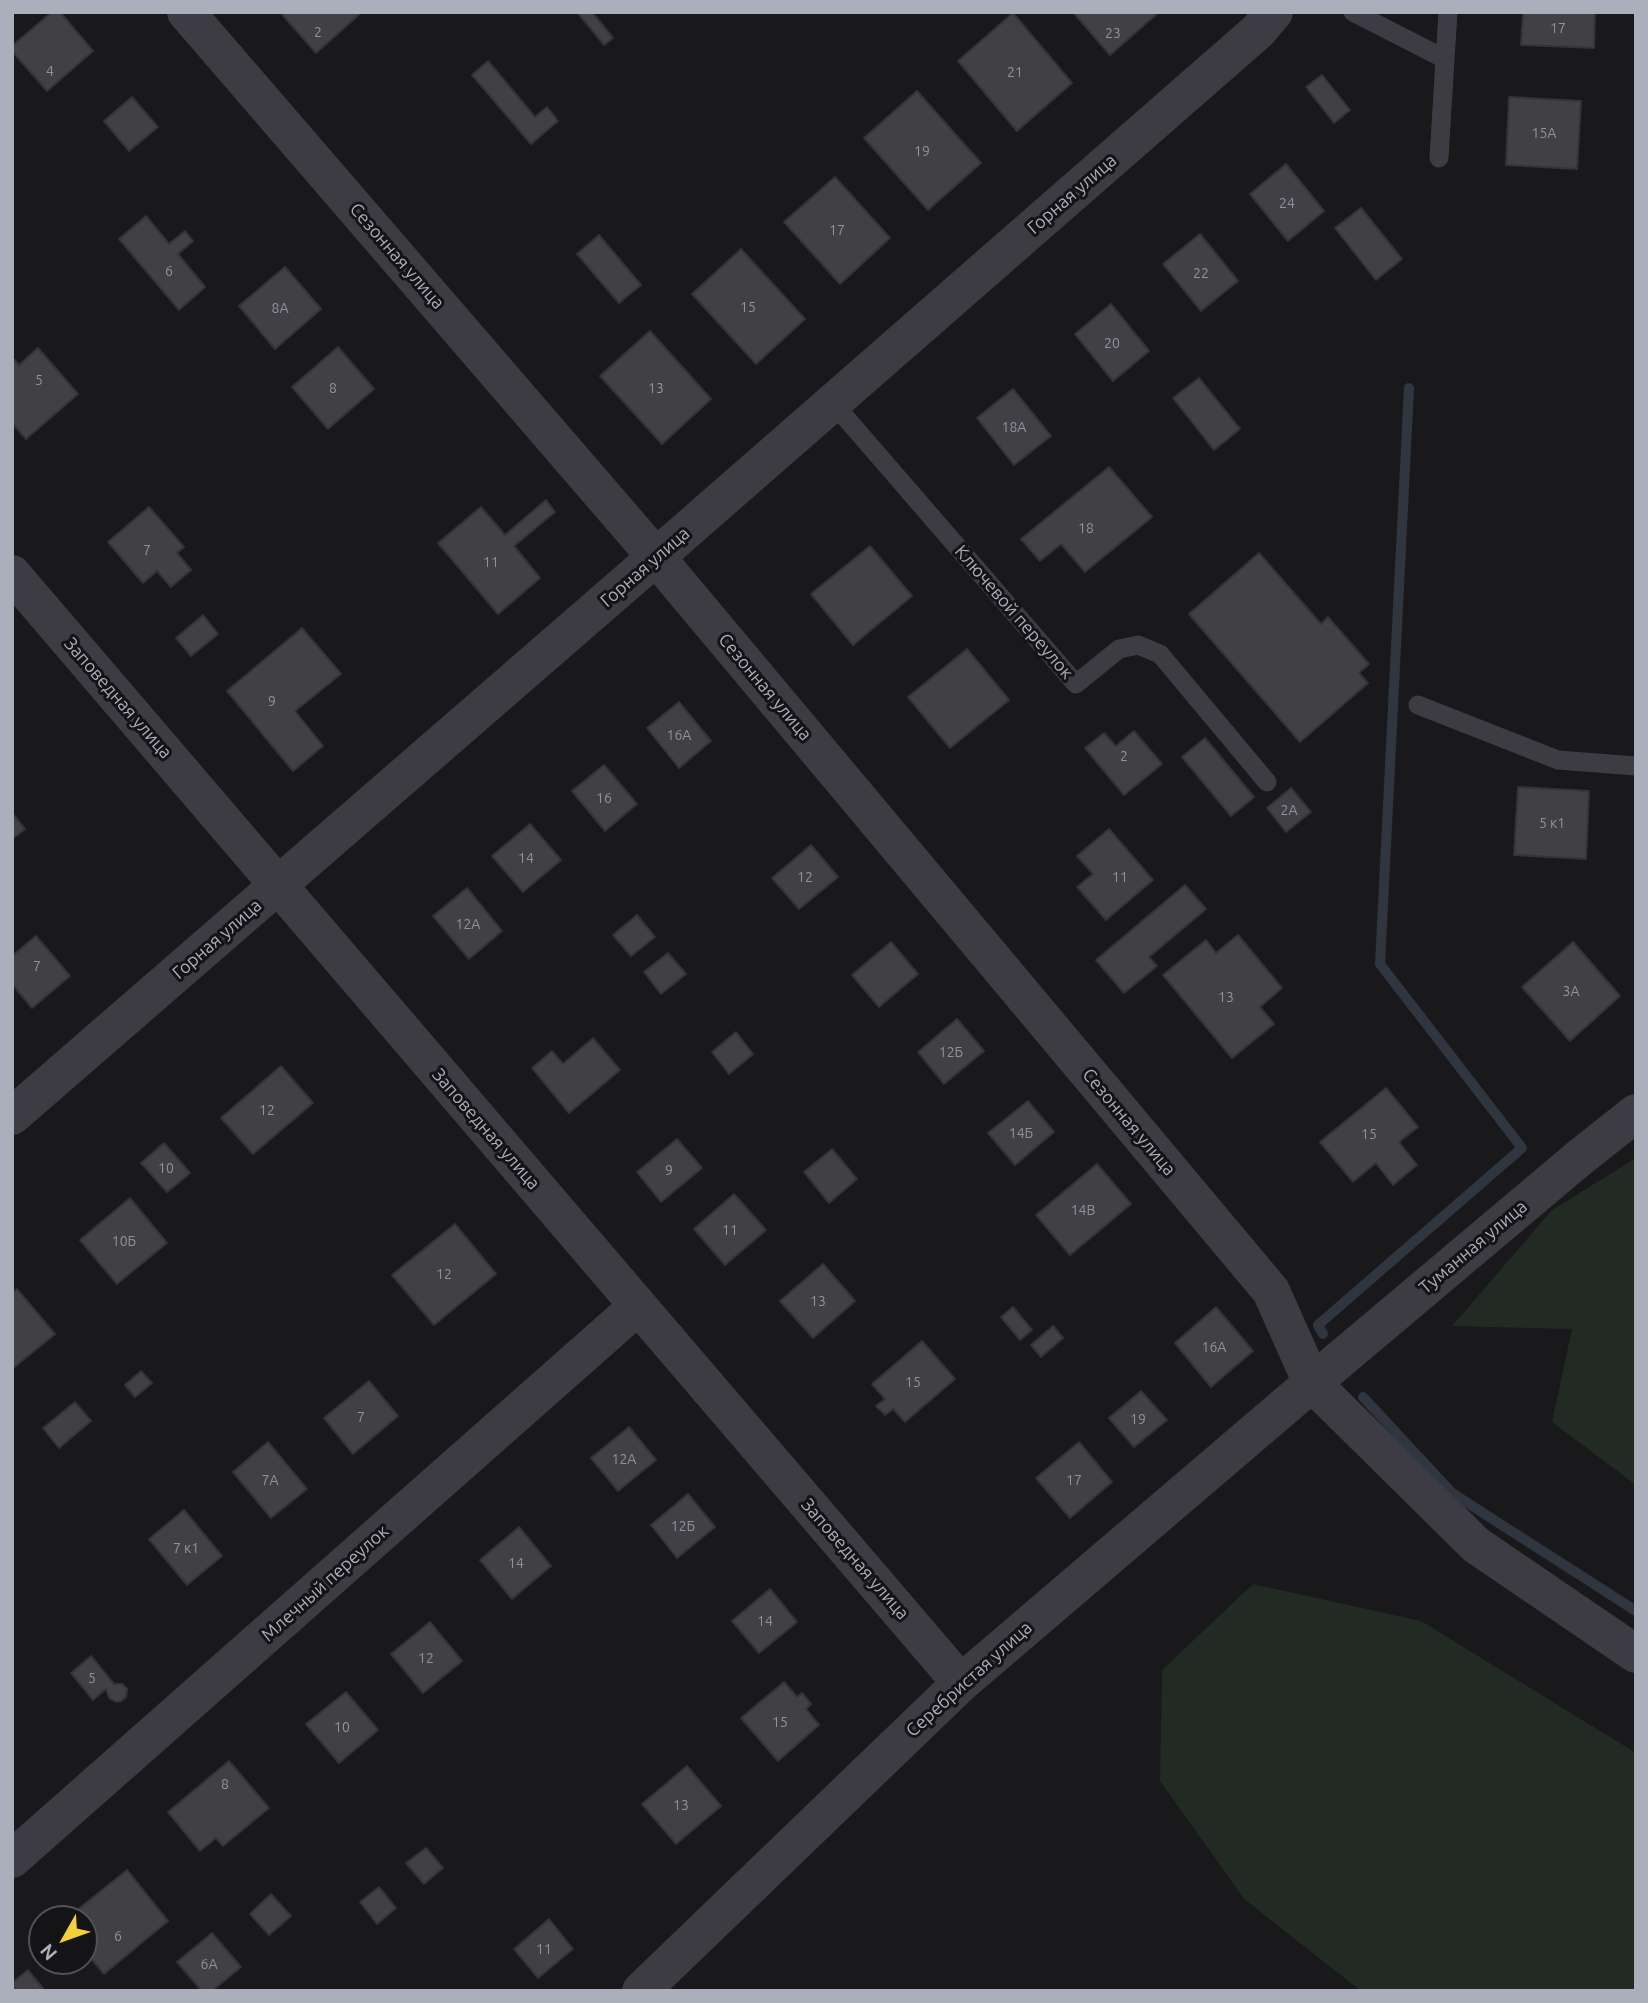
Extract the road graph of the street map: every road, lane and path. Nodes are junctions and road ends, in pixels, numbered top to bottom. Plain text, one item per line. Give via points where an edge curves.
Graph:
1 (186, 12) edge
2 (1273, 12) edge
3 (1353, 12) edge
4 (1448, 12) edge
5 (1446, 59) junction
6 (1439, 158) dead end
7 (834, 403) junction
8 (656, 558) junction
9 (12, 574) edge
10 (1418, 705) dead end
11 (1636, 766) edge
12 (1267, 782) dead end
13 (278, 885) junction
14 (1636, 1113) edge
15 (12, 1116) edge
16 (638, 1306) junction
17 (1312, 1384) junction
18 (1636, 1654) edge
19 (961, 1683) junction
20 (12, 1858) edge
21 (641, 1991) edge

1 - 8 street, Сезонная улица
2 - 7 street, Горная улица via 1258,31
3 - 5 lane
4 - 5 lane
5 - 6 lane
7 - 8 street, Горная улица
7 - 12 lane, Ключевой переулок via 1076,684 1119,649 1138,645 1160,654
8 - 13 street, Горная улица
8 - 17 street, Сезонная улица via 1271,1291
9 - 13 street, Заповедная улица
10 - 11 lane via 1558,760
13 - 15 street, Горная улица
13 - 16 street, Заповедная улица
14 - 17 street, Туманная улица
16 - 19 street, Заповедная улица
16 - 20 street, Млечный переулок
17 - 18 street via 1476,1545
17 - 19 street, Серебристая улица
19 - 21 street, Серебристая улица

